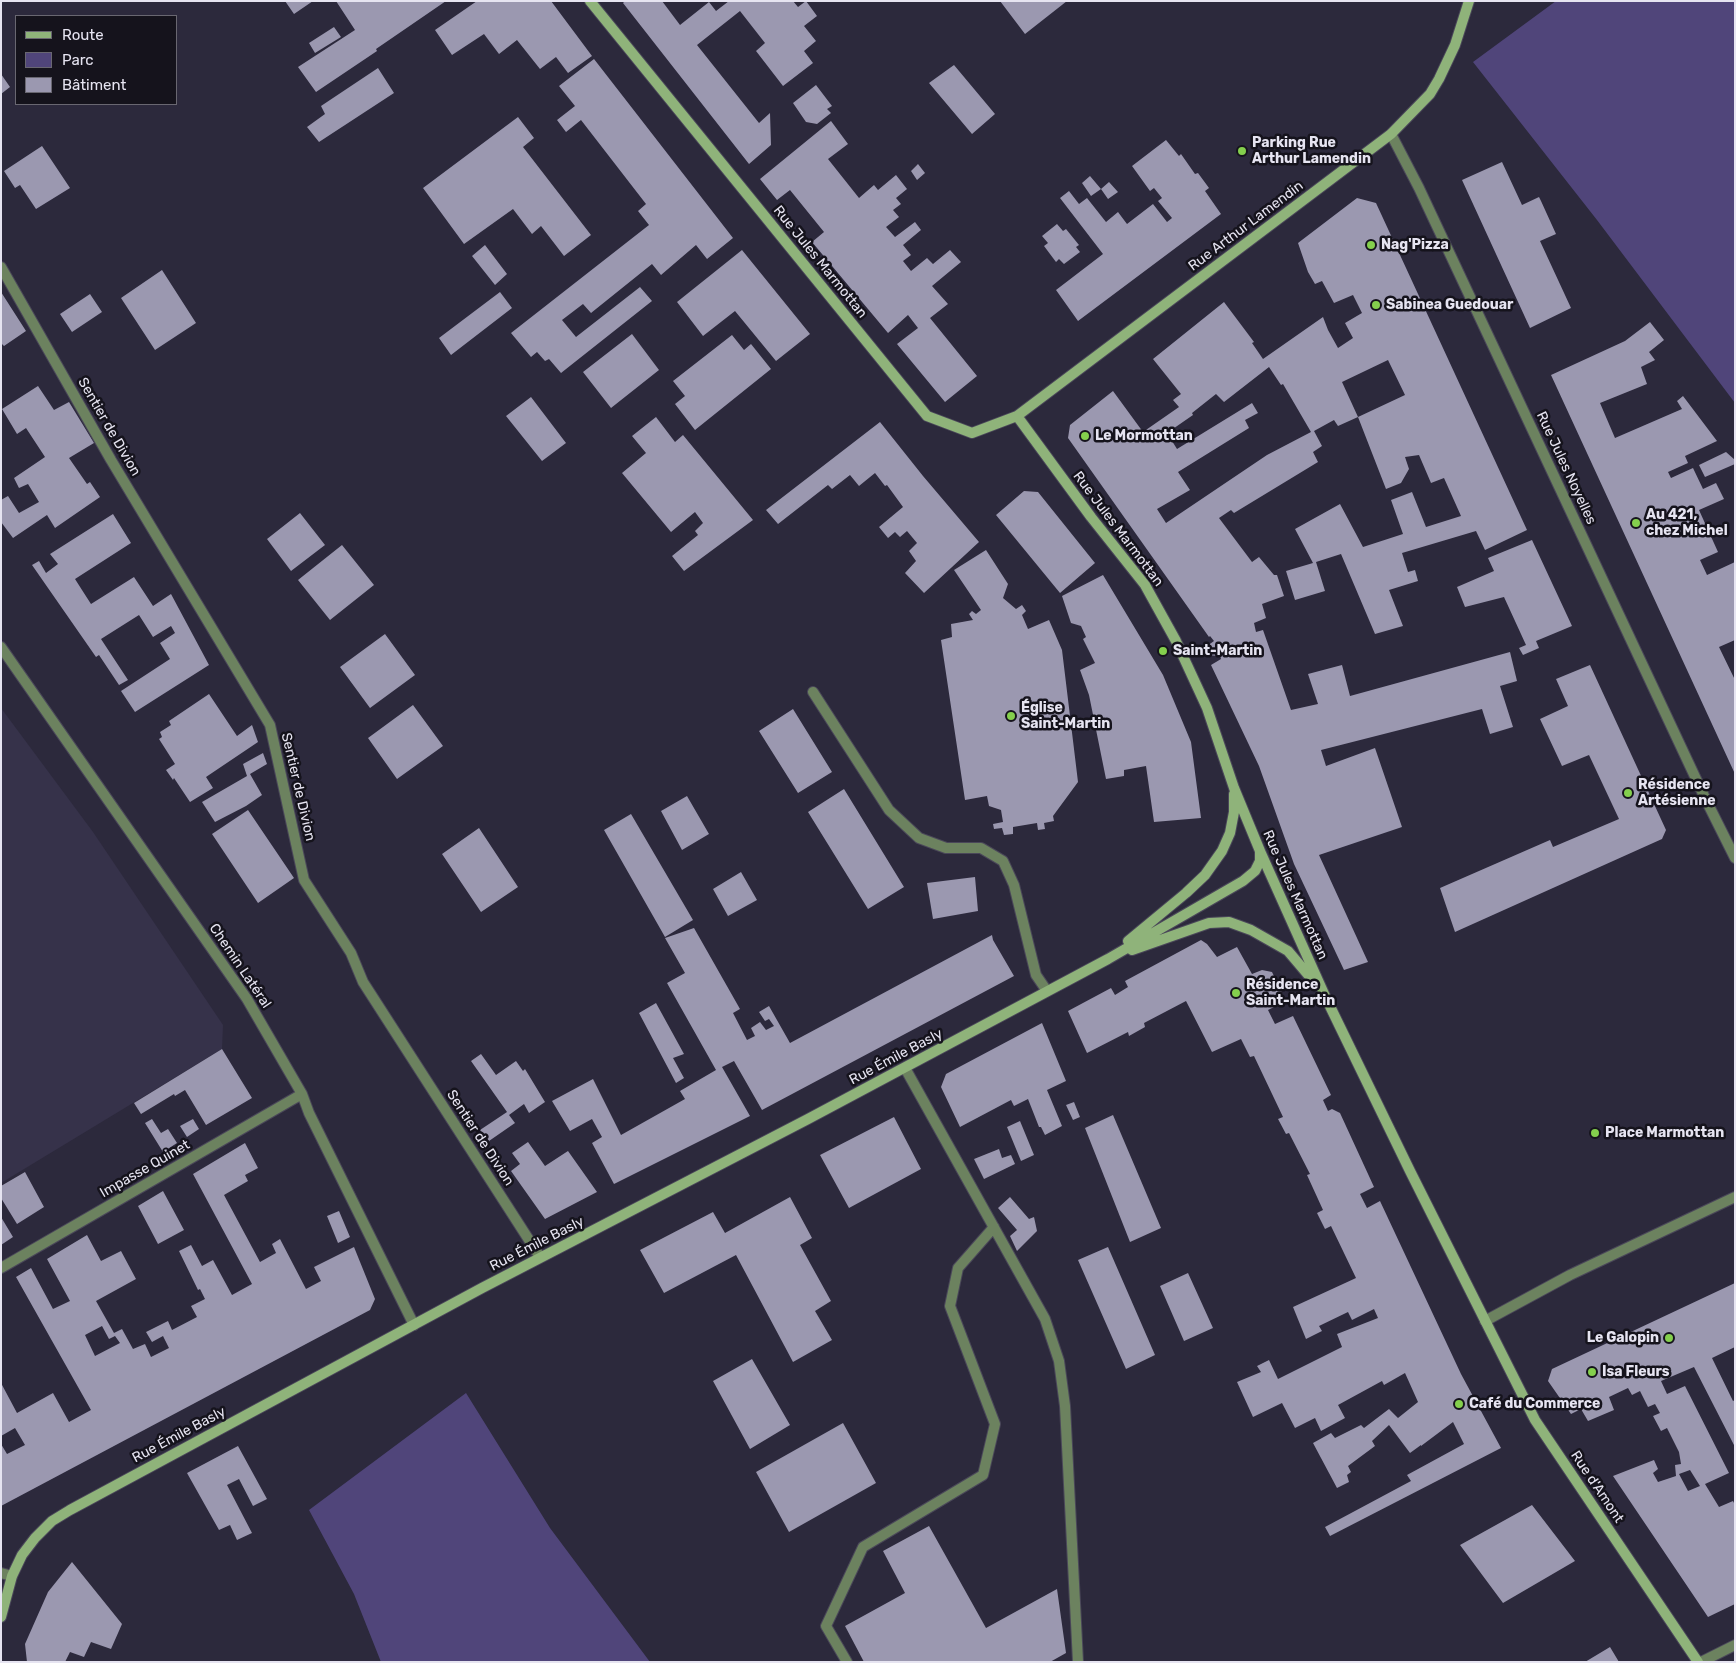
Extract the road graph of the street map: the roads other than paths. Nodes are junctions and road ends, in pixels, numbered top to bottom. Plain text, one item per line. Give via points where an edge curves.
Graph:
1 (590, 1) edge
2 (1469, 1) edge
3 (1391, 134) junction
4 (1, 267) edge
5 (1017, 416) junction
6 (1, 647) edge
7 (814, 692) dead end
8 (1234, 788) junction
9 (1260, 851) junction
10 (1735, 858) edge
11 (1108, 958) junction
12 (1047, 992) junction
13 (1325, 996) junction
14 (905, 1068) junction
15 (302, 1094) junction
16 (1735, 1197) edge
17 (994, 1227) junction
18 (540, 1257) junction
19 (1, 1268) edge
20 (1485, 1321) junction
21 (414, 1325) junction
22 (1, 1573) edge
23 (12, 1576) junction
24 (1, 1617) edge
25 (1735, 1645) edge
26 (847, 1662) edge
27 (1078, 1662) edge
28 (1699, 1662) edge

1 - 5 street, Rue Jules Marmottan via 927,416 972,433
2 - 3 street, Rue Arthur Lamendin via 1454,45 1430,94
3 - 5 street, Rue Arthur Lamendin
3 - 10 street, Rue Jules Noyelles via 1420,188
4 - 18 street, Sentier de Divion via 111,460 270,725 304,880 351,953 363,982
5 - 8 street, Rue Jules Marmottan via 1145,585 1193,676
6 - 15 street, Chemin Latéral via 247,999
7 - 12 street via 890,810 919,838 946,848 981,848 1002,861 1014,886 1036,975
8 - 9 street, Rue Jules Marmottan
8 - 11 street, Rue Émile Basly via 1230,833 1205,875
9 - 11 street, Rue Émile Basly via 1256,871 1242,881
9 - 13 street, Rue Jules Marmottan
11 - 12 street, Rue Émile Basly
11 - 13 street, Rue Émile Basly via 1209,923 1229,922 1251,930 1288,951
12 - 14 street, Rue Émile Basly
13 - 20 street, Rue Jules Marmottan
14 - 17 street
14 - 18 street, Rue Émile Basly
15 - 19 street, Impasse Quinet
15 - 21 street, Chemin Latéral
16 - 20 street via 1570,1275
17 - 26 street via 958,1268 950,1306 995,1424 983,1476 864,1547 826,1626
17 - 27 street via 1045,1319 1059,1360 1065,1406
18 - 21 street, Rue Émile Basly
20 - 28 street, Rue d'Amont via 1535,1420
21 - 23 street, Rue Émile Basly via 52,1521 22,1555
22 - 23 street
23 - 24 street, Rue Émile Basly
25 - 28 street

